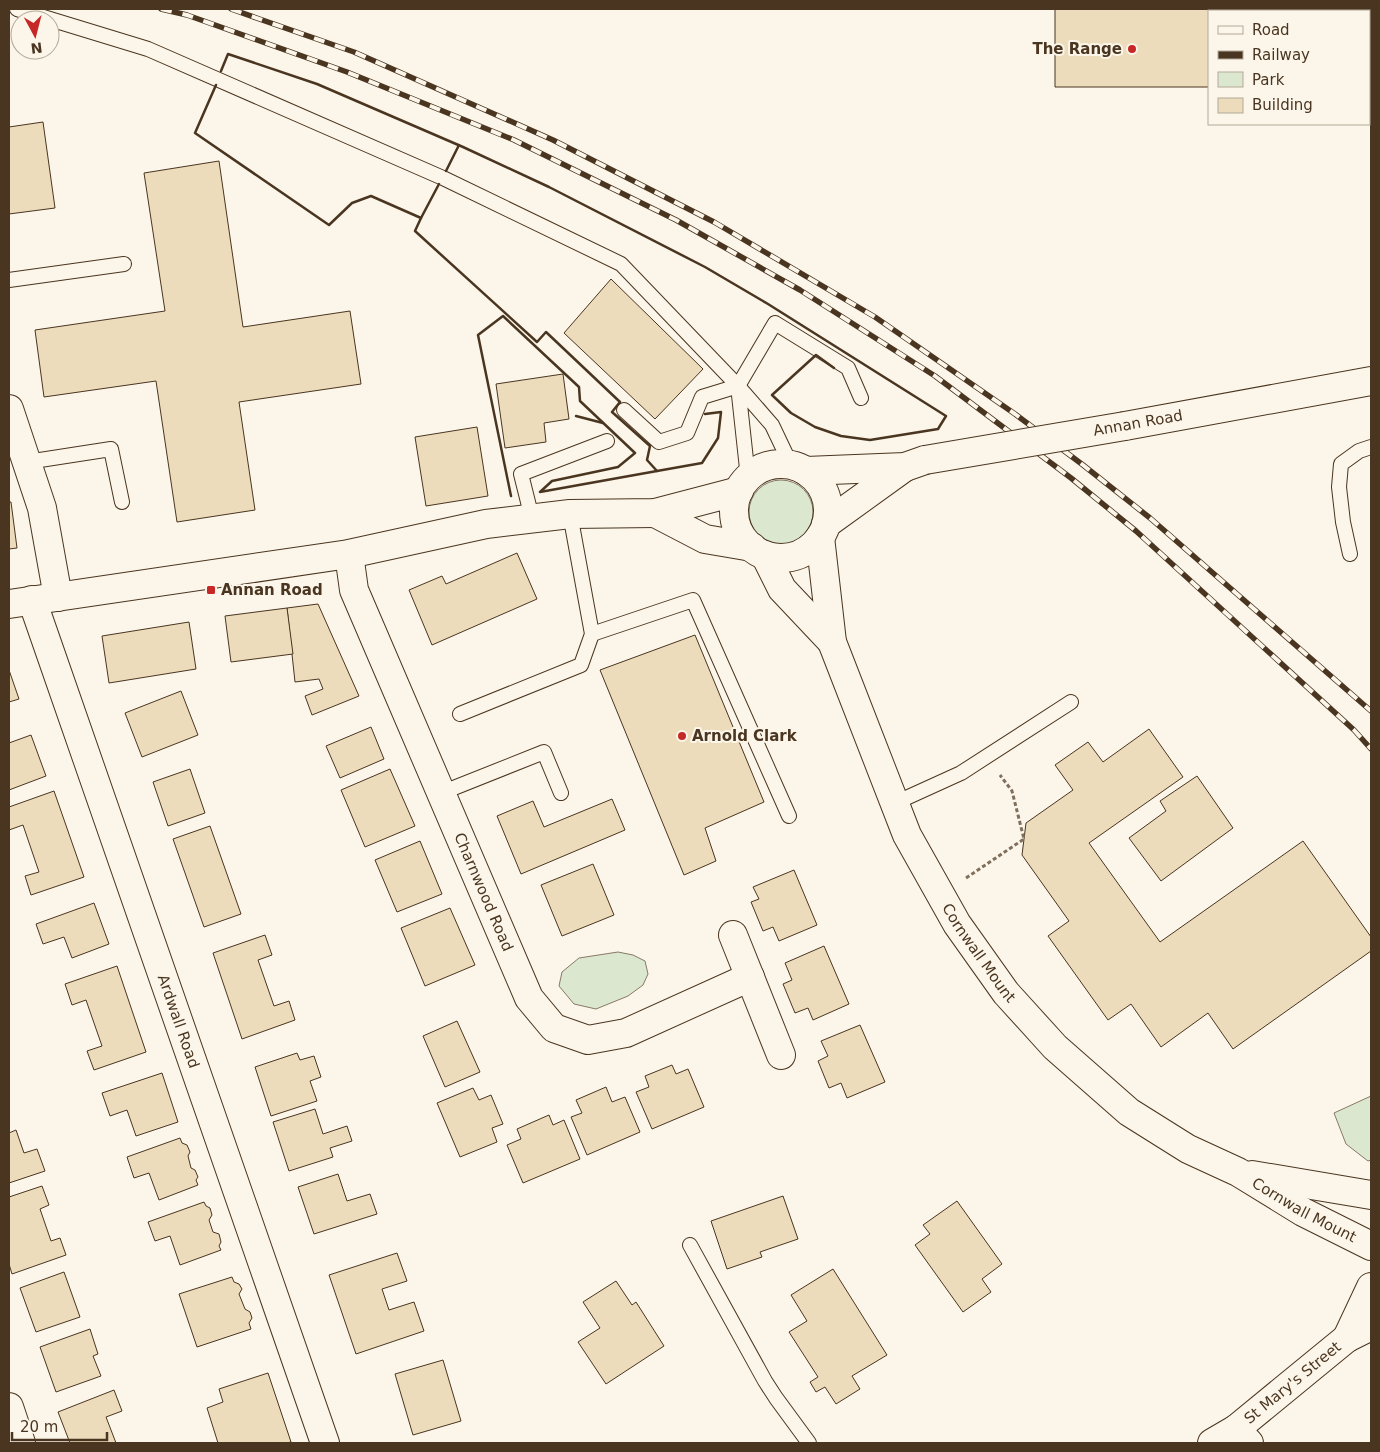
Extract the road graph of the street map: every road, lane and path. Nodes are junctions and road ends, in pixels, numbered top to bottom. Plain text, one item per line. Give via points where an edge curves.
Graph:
1 (17, 9) edge
2 (124, 264) dead end
3 (9, 280) edge
4 (1371, 381) edge
5 (738, 386) junction
6 (862, 398) dead end
7 (9, 409) edge
8 (624, 410) dead end
9 (607, 441) dead end
10 (1371, 447) edge
11 (27, 462) junction
12 (915, 464) junction
13 (798, 468) junction
14 (744, 484) junction
15 (122, 502) dead end
16 (655, 513) junction
17 (570, 514) junction
18 (532, 518) junction
19 (823, 530) junction
20 (758, 551) junction
21 (349, 554) junction
22 (1350, 554) dead end
23 (33, 600) edge
24 (592, 634) junction
25 (832, 642) junction
26 (1071, 702) dead end
27 (460, 714) dead end
28 (1001, 776) dead end
29 (440, 793) junction
30 (561, 793) dead end
31 (895, 803) junction
32 (789, 816) dead end
33 (965, 879) dead end
34 (733, 934) dead end
35 (750, 977) junction
36 (781, 1055) dead end
37 (1238, 1172) junction
38 (1371, 1195) edge
39 (690, 1245) dead end
40 (1371, 1246) edge
41 (1371, 1287) edge
42 (1359, 1332) edge
43 (9, 1406) edge
44 (1242, 1436) edge
45 (22, 1443) edge
46 (325, 1443) edge
47 (809, 1443) edge
48 (1212, 1443) edge

1 - 5 lane via 148,48 443,178 621,264
2 - 3 lane
4 - 12 street, Annan Road, bridge
5 - 6 lane via 775,323 848,368
5 - 8 lane via 702,396 687,433 659,442
5 - 13 lane via 772,425
5 - 14 lane
7 - 11 street, Ardwall Road
9 - 18 lane via 521,474
10 - 22 lane via 1341,464 1339,487
11 - 15 lane via 111,449
11 - 23 street, Ardwall Road via 42,508
12 - 13 street, Annan Road
12 - 19 street, Annan Road
13 - 14 street via 776,464 768,466
13 - 19 street via 817,480 825,494 828,508
14 - 16 street
14 - 20 street via 734,506 735,521 741,536
16 - 17 street
16 - 20 street via 705,539
17 - 18 street
17 - 24 lane
18 - 21 street via 486,524
19 - 20 street via 810,549 796,556 780,558
19 - 25 street, Cornwall Mount
20 - 25 street, Cornwall Mount via 782,589
21 - 23 street
21 - 29 street, Charnwood Road via 354,590
23 - 46 street, Ardwall Road
24 - 27 lane via 581,665
24 - 32 lane via 693,600
25 - 31 street, Cornwall Mount
26 - 31 lane via 961,773
28 - 33 path via 1012,791 1024,839
29 - 30 lane via 544,752
29 - 35 street, Charnwood Road via 529,998 554,1028 588,1040 626,1033
31 - 37 street, Cornwall Mount via 907,835 957,924 1006,993 1055,1047 1129,1112 1188,1148
34 - 35 street
35 - 36 street
37 - 38 street, Cornwall Mount
37 - 40 street, Cornwall Mount via 1303,1212
39 - 47 lane via 765,1381
41 - 42 street, St Mary's Street
42 - 44 street, St Mary's Street
43 - 45 street
44 - 48 street, St Mary's Street

